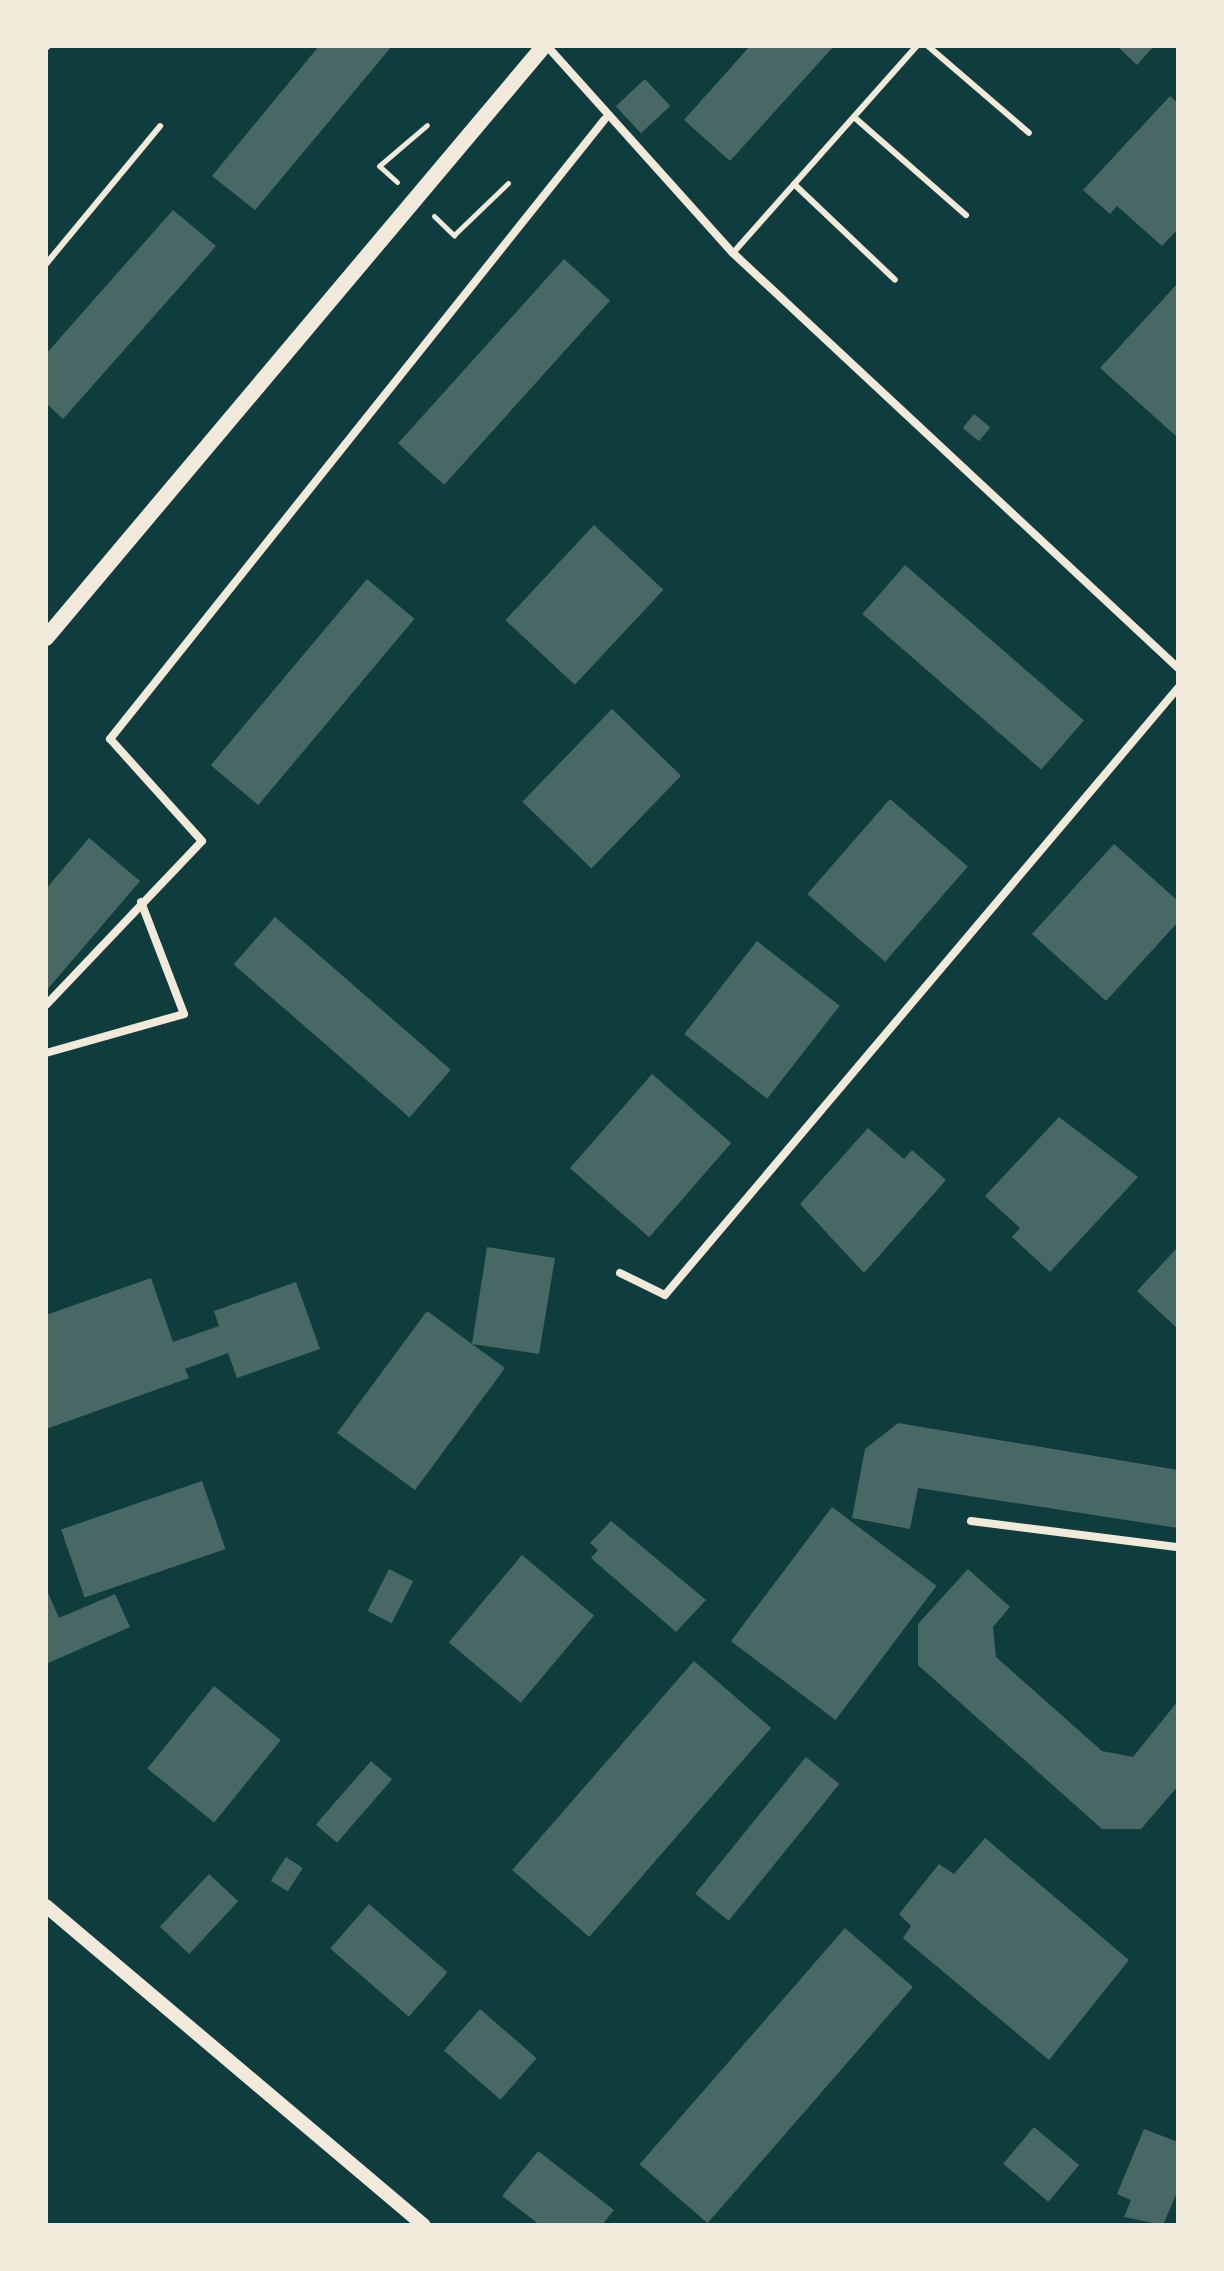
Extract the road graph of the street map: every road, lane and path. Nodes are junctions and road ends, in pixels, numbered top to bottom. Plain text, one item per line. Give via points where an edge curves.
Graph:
1 (546, 46) edge
2 (917, 46) edge
3 (928, 46) edge
4 (854, 117) junction
5 (605, 119) junction
6 (427, 125) dead end
7 (160, 126) dead end
8 (1029, 133) dead end
9 (379, 166) dead end
10 (508, 183) dead end
11 (794, 184) junction
12 (966, 215) dead end
13 (454, 235) dead end
14 (733, 253) junction
15 (46, 264) edge
16 (895, 280) dead end
17 (46, 638) edge
18 (1178, 668) edge
19 (1178, 688) edge
20 (141, 902) junction
21 (46, 1005) edge
22 (46, 1053) edge
23 (620, 1273) dead end
24 (971, 1521) dead end
25 (1178, 1547) edge
26 (46, 1906) edge
27 (423, 2225) edge

1 - 5 street
1 - 17 main road
2 - 4 lane
3 - 8 lane
4 - 11 lane
4 - 12 lane
5 - 14 street
5 - 20 street via 110,739 202,841
6 - 9 path
7 - 15 lane
10 - 13 path
11 - 14 lane
11 - 16 lane
14 - 18 street
19 - 23 street via 665,1295
20 - 21 street
20 - 22 street via 184,1014
24 - 25 street
26 - 27 street

